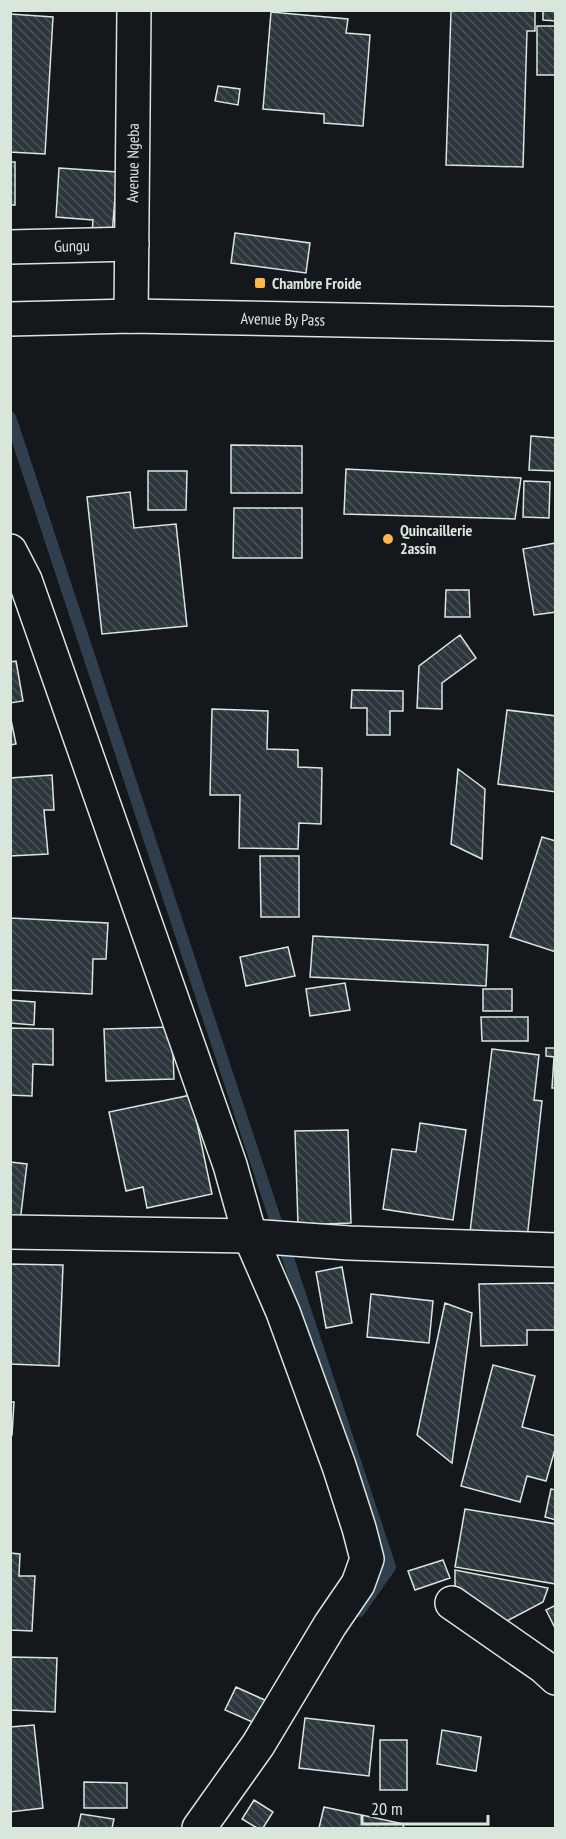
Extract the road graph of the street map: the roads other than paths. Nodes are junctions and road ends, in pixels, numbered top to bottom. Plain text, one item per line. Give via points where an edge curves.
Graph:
1 (134, 10) edge
2 (132, 244) junction
3 (10, 247) edge
4 (131, 316) junction
5 (10, 319) edge
6 (555, 324) edge
7 (10, 550) edge
8 (10, 1232) edge
9 (266, 1238) junction
10 (555, 1250) edge
11 (452, 1603) dead end
12 (555, 1678) edge
13 (199, 1828) edge

1 - 2 main road, Avenue Ngeba
2 - 3 main road, Gungu
2 - 4 main road, Avenue Ngeba
4 - 5 main road, Avenue By Pass
4 - 6 main road, Avenue By Pass
7 - 9 main road via 25,580 230,1165
8 - 9 main road
9 - 10 main road
9 - 13 main road via 283,1312 346,1486 367,1559 358,1584 258,1745
11 - 12 main road

